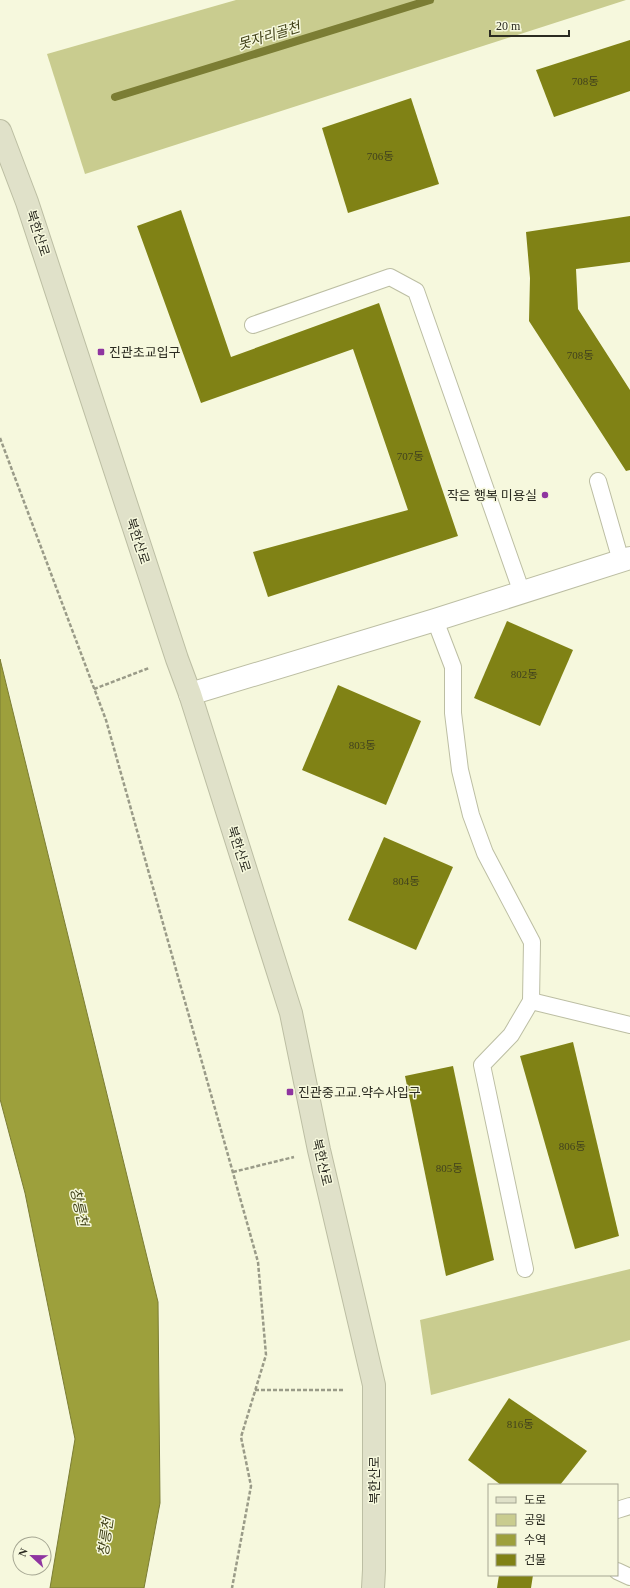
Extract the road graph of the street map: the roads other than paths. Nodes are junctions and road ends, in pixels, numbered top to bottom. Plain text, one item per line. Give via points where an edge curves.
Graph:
1 (0, 131) edge
2 (253, 325) dead end
3 (598, 481) dead end
4 (625, 559) edge
5 (522, 593) junction
6 (435, 620) junction
7 (190, 694) junction
8 (531, 1001) junction
9 (630, 1025) edge
10 (525, 1269) dead end
11 (630, 1506) edge
12 (618, 1510) edge
13 (618, 1571) edge
14 (630, 1576) edge
15 (373, 1588) edge

1 - 7 main road, 북한산로 via 28,202
2 - 5 lane via 390,277 416,291
3 - 4 lane
4 - 5 street
5 - 6 street
6 - 7 street
6 - 8 lane via 453,666 454,720 460,770 471,815 485,853 532,942
7 - 15 main road, 북한산로 via 291,1013 319,1150 374,1385
8 - 9 lane
8 - 10 lane via 511,1035 482,1065
11 - 12 lane
13 - 14 lane

